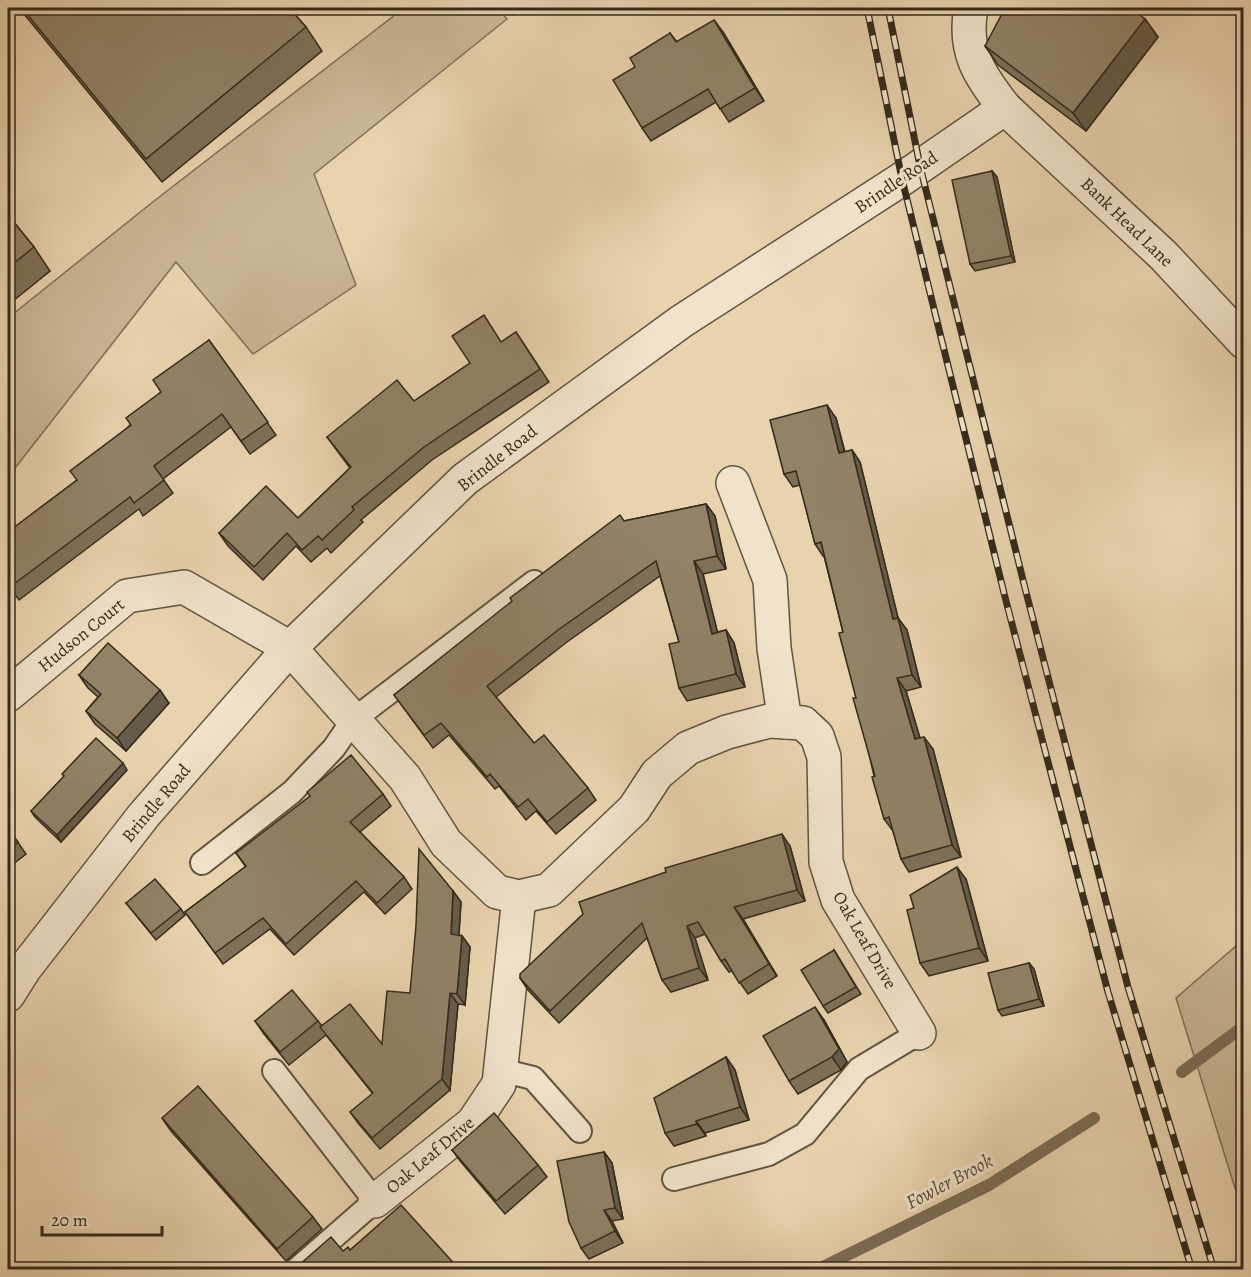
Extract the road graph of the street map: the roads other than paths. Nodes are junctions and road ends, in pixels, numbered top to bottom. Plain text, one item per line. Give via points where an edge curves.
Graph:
1 (971, 8) edge
2 (1005, 108) junction
3 (1244, 342) edge
4 (733, 483) dead end
5 (550, 569) edge
6 (290, 648) junction
7 (8, 695) edge
8 (353, 720) junction
9 (785, 722) junction
10 (202, 863) dead end
11 (519, 897) junction
12 (8, 995) edge
13 (919, 1033) joint
14 (500, 1070) junction
15 (274, 1071) dead end
16 (580, 1131) dead end
17 (674, 1179) dead end
18 (375, 1201) junction
19 (296, 1269) edge

1 - 2 street via 968,26 972,57 985,83
2 - 3 street, Bank Head Lane via 1164,256
2 - 6 street, Brindle Road via 682,321 465,479
4 - 9 street via 770,580 774,648
5 - 8 lane
6 - 7 street, Hudson Court via 184,587 127,597
6 - 8 street
6 - 12 street, Brindle Road via 144,815
8 - 10 lane via 334,748 292,792
8 - 11 street via 405,778 446,843 497,892
9 - 11 street, Oak Leaf Drive via 769,721 727,732 688,748 657,774 634,809 549,890
9 - 13 street, Oak Leaf Drive via 803,723 817,736 824,757 826,862 838,900
11 - 14 street, Oak Leaf Drive
13 - 17 lane via 859,1069 805,1134 769,1154
14 - 16 lane via 533,1078
14 - 18 street, Oak Leaf Drive via 499,1084 473,1123
15 - 18 lane
18 - 19 lane

